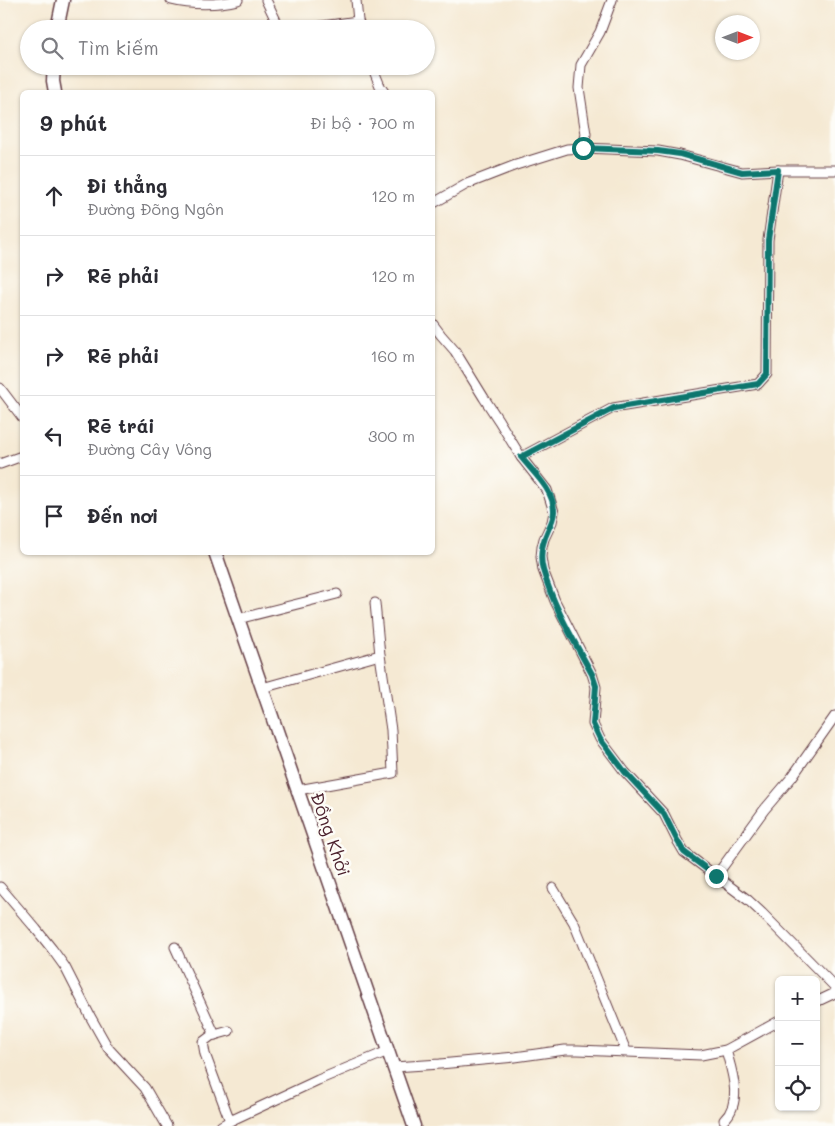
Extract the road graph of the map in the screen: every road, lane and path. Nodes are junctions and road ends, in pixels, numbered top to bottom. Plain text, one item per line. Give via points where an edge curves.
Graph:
1 (63, 0) edge
2 (171, 0) edge
3 (238, 0) edge
4 (266, 0) edge
5 (356, 0) edge
6 (612, 0) edge
7 (59, 20) edge
8 (276, 20) edge
9 (358, 20) edge
10 (53, 75) edge
11 (376, 75) edge
12 (54, 90) edge
13 (383, 90) edge
14 (583, 148) junction
15 (778, 170) junction
16 (835, 170) edge
17 (435, 202) edge
18 (435, 326) edge
19 (441, 335) junction
20 (435, 339) edge
21 (0, 388) edge
22 (20, 414) edge
23 (20, 457) edge
24 (521, 457) junction
25 (0, 464) edge
26 (216, 555) edge
27 (337, 594) dead end
28 (375, 602) dead end
29 (238, 619) junction
30 (380, 655) junction
31 (262, 688) junction
32 (835, 716) edge
33 (298, 790) junction
34 (716, 876) junction
35 (0, 887) edge
36 (553, 888) dead end
37 (175, 947) dead end
38 (835, 986) edge
39 (835, 993) edge
40 (820, 1000) edge
41 (775, 1023) edge
42 (228, 1031) dead end
43 (215, 1035) junction
44 (726, 1050) junction
45 (388, 1051) junction
46 (626, 1051) junction
47 (394, 1066) junction
48 (724, 1120) dead end
49 (230, 1121) junction
50 (167, 1126) edge
51 (221, 1126) edge
52 (414, 1126) edge

1 - 7 main road
2 - 3 street via 189,3
4 - 8 street
5 - 9 street
6 - 14 street via 600,32 581,65 579,88 586,134
10 - 12 main road
11 - 13 street
14 - 15 street via 680,154 742,172
14 - 17 street via 567,149 516,164 467,184
15 - 16 street
15 - 24 street via 768,240 767,374 758,384 614,408
18 - 19 street
19 - 20 street
19 - 24 street via 459,357
21 - 22 street
23 - 25 street
24 - 34 street via 551,500 554,512 542,547 543,570 596,686 593,724 596,732 625,772 664,814 684,852
26 - 29 main road, Đồng Khởi
27 - 29 street
28 - 30 street
29 - 31 main road, Đồng Khởi
30 - 31 street
30 - 33 street via 391,730 393,773
31 - 33 main road, Đồng Khởi
32 - 34 street via 798,770
33 - 45 main road, Đồng Khởi
34 - 38 street via 762,913
35 - 50 street via 65,967 108,1048 145,1088
36 - 46 street via 574,923
37 - 43 street
39 - 40 street
41 - 44 street
42 - 43 street
43 - 49 street via 203,1042 205,1054
44 - 46 street via 701,1055
44 - 48 street via 735,1094 729,1116
45 - 47 main road, Đồng Khởi
45 - 49 street
46 - 47 street via 565,1050 515,1058
47 - 52 main road, Đồng Khởi
49 - 51 street

